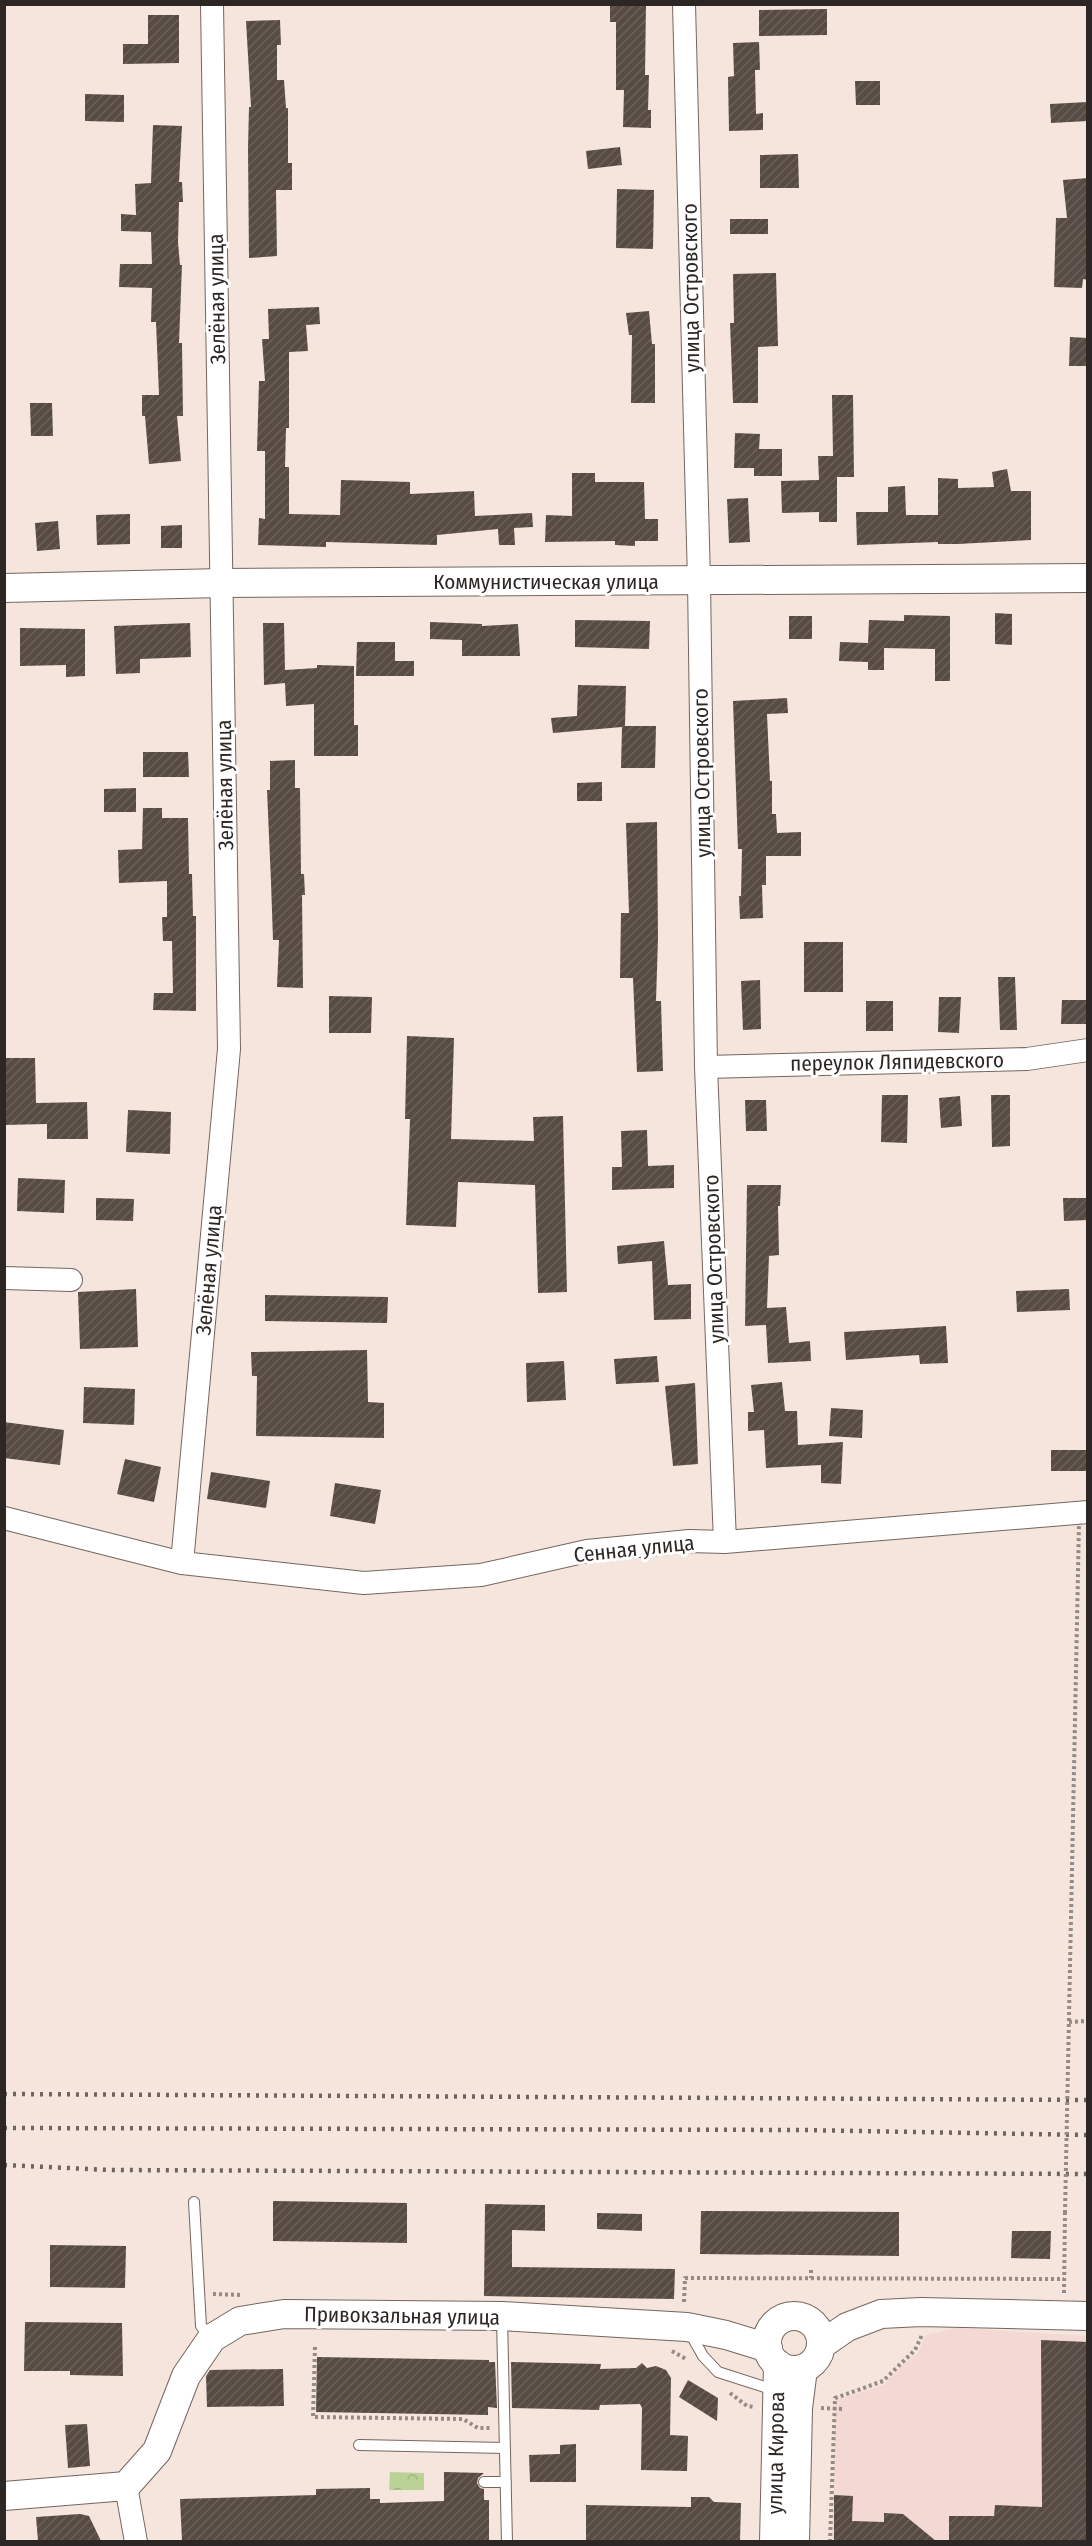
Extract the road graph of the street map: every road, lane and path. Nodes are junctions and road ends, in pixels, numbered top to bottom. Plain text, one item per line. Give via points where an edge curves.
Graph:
1 (212, 4) edge
2 (684, 4) edge
3 (1088, 578) edge
4 (699, 581) junction
5 (223, 583) junction
6 (4, 588) edge
7 (1088, 1050) edge
8 (706, 1067) junction
9 (4, 1278) edge
10 (70, 1280) dead end
11 (1083, 1517) edge
12 (4, 1518) edge
13 (725, 1542) junction
14 (182, 1563) junction
15 (1088, 2021) edge
16 (1069, 2022) junction
17 (194, 2202) dead end
18 (811, 2270) dead end
19 (685, 2278) dead end
20 (811, 2278) junction
21 (502, 2316) junction
22 (1088, 2316) edge
23 (687, 2327) junction
24 (923, 2331) dead end
25 (212, 2338) junction
26 (821, 2345) junction
27 (315, 2348) dead end
28 (664, 2350) dead end
29 (689, 2361) dead end
30 (783, 2381) junction
31 (720, 2387) dead end
32 (834, 2408) junction
33 (844, 2409) dead end
34 (486, 2428) dead end
35 (359, 2445) dead end
36 (505, 2448) junction
37 (484, 2482) dead end
38 (506, 2482) junction
39 (126, 2486) junction
40 (4, 2496) edge
41 (136, 2541) edge
42 (507, 2541) edge
43 (774, 2541) edge
44 (795, 2541) edge
45 (830, 2541) edge

1 - 5 street, Зелёная улица
2 - 4 street, улица Островского
3 - 4 street, Коммунистическая улица
4 - 5 street, Коммунистическая улица
4 - 8 street, улица Островского
5 - 6 street, Коммунистическая улица
5 - 14 street, Зелёная улица via 229,1049
7 - 8 street, переулок Ляпидевского via 1027,1059
8 - 13 street, улица Островского
9 - 10 street
11 - 13 street, Сенная улица
11 - 16 path, bridge
12 - 14 street, Сенная улица
13 - 14 street, Сенная улица via 689,1541 587,1551 481,1575 364,1583
15 - 16 path
16 - 20 path, bridge via 1064,2276
17 - 25 lane via 201,2326
18 - 20 path
19 - 20 path
21 - 23 street, Привокзальная улица
21 - 25 street, Привокзальная улица via 284,2314 240,2321
21 - 36 lane
22 - 26 street via 881,2314 847,2327
23 - 30 street, Привокзальная улица via 726,2335
23 - 30 lane via 703,2356 718,2372
24 - 32 path via 915,2350 883,2381 834,2398
25 - 39 street, Привокзальная улица via 186,2376 157,2451
26 - 30 street via 814,2362
26 - 30 street via 813,2323 802,2317 793,2316 777,2323 771,2331
27 - 34 path via 314,2416 463,2419
28 - 29 path via 676,2352
30 - 31 path via 747,2406
30 - 32 path
30 - 43 street, улица Кирова
30 - 44 street, улица Кирова
32 - 33 path
32 - 45 path
35 - 36 lane
36 - 38 lane
37 - 38 lane
38 - 42 lane
39 - 40 street
39 - 41 street

